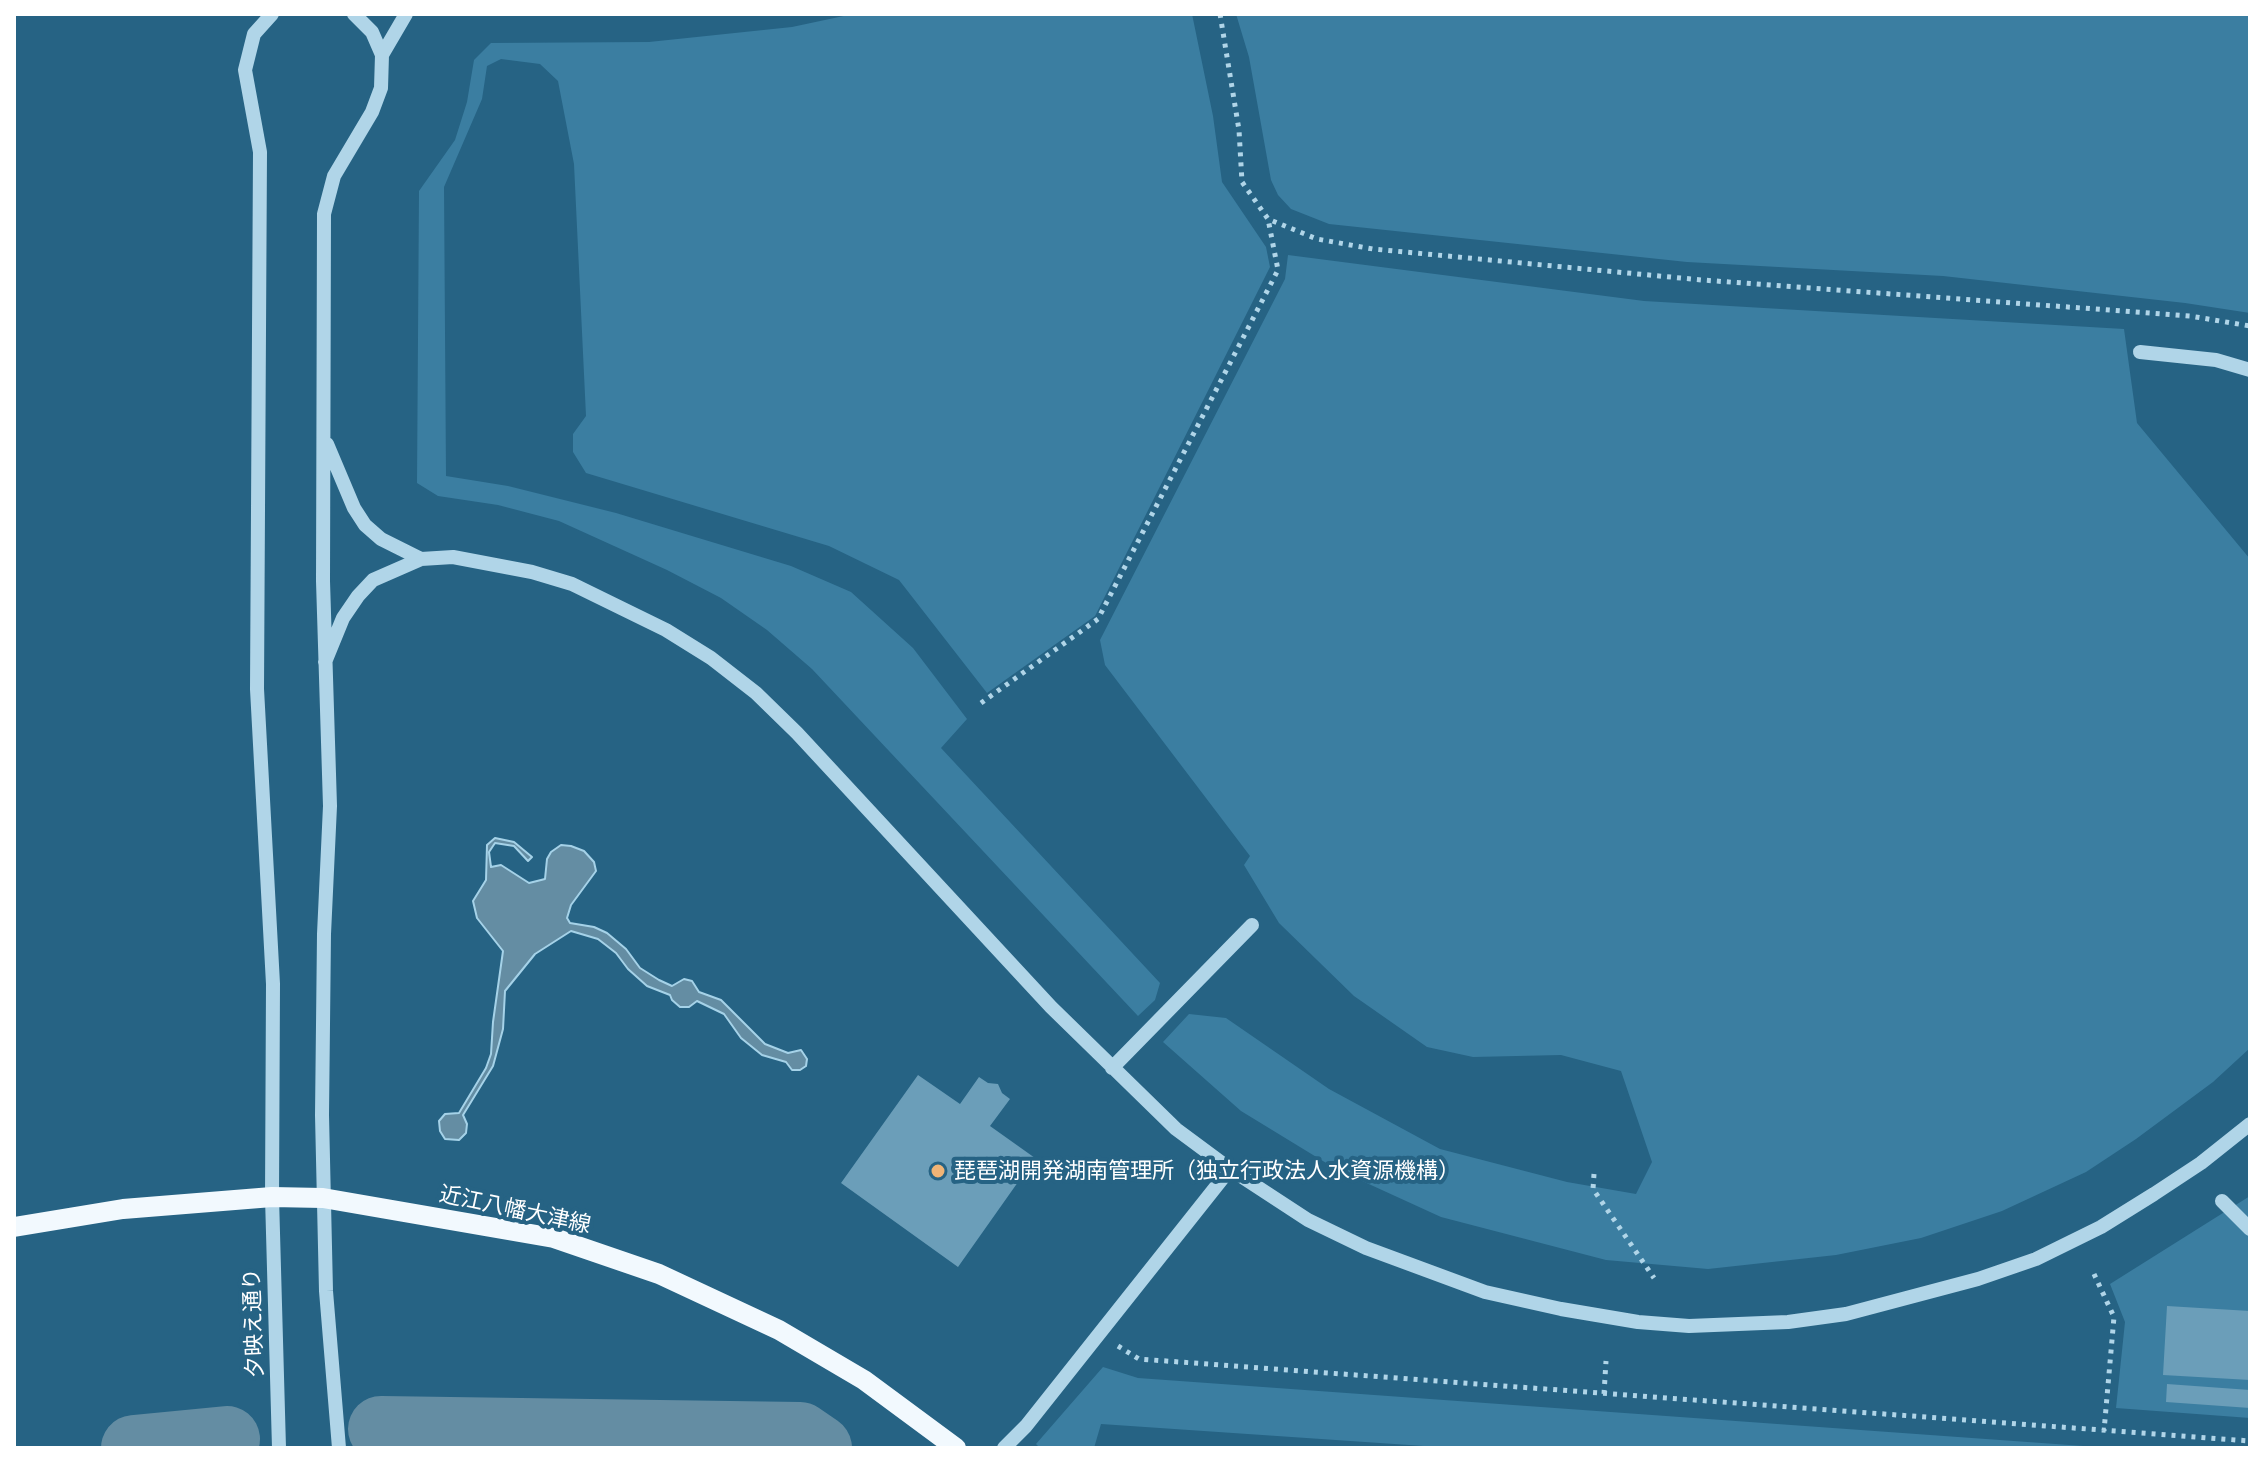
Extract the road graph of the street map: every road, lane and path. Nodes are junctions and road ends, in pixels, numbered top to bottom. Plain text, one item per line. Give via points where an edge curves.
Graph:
1 (272, 14) edge
2 (354, 14) edge
3 (406, 14) edge
4 (1220, 14) edge
5 (382, 55) junction
6 (1268, 219) junction
7 (2250, 326) edge
8 (2140, 352) dead end
9 (2250, 370) edge
10 (324, 437) junction
11 (421, 559) junction
12 (325, 662) junction
13 (981, 703) dead end
14 (1252, 925) dead end
15 (1112, 1068) junction
16 (2250, 1124) edge
17 (1230, 1169) junction
18 (1594, 1174) dead end
19 (272, 1197) junction
20 (323, 1198) junction
21 (2222, 1201) dead end
22 (14, 1227) edge
23 (2250, 1229) edge
24 (2094, 1274) dead end
25 (1654, 1278) dead end
26 (1099, 1335) junction
27 (1606, 1361) dead end
28 (1604, 1394) junction
29 (2104, 1431) junction
30 (2250, 1441) edge
31 (279, 1448) edge
32 (339, 1448) edge
33 (956, 1448) edge
34 (1004, 1448) edge

1 - 19 street, 夕映え通り via 254,34 245,70 260,168 257,689 273,984
2 - 5 street via 372,32
3 - 5 street
4 - 6 path via 1242,182
5 - 10 street via 381,88 334,176 324,214
6 - 7 path via 1317,239 1373,249 1702,280 2190,316
6 - 13 path via 1278,270 1098,619
8 - 9 street via 2216,360
10 - 11 street via 365,525
10 - 12 street
11 - 12 street via 373,580 358,596
11 - 15 street via 453,557 572,584 711,658 797,733
12 - 20 street via 330,806
14 - 15 street
15 - 17 street via 1176,1129
16 - 17 street via 2154,1194 2036,1259 1846,1314 1728,1326 1638,1322 1485,1292 1366,1248 1308,1220
17 - 26 street
18 - 25 path via 1593,1189
19 - 20 main road, 近江八幡大津線
19 - 22 main road, 近江八幡大津線 via 123,1209
19 - 31 street, 夕映え通り
20 - 32 street
20 - 33 main road, 近江八幡大津線 via 554,1238 659,1274 779,1330 864,1380
21 - 23 street
24 - 29 path via 2114,1317
26 - 28 path via 1139,1359
26 - 34 street
27 - 28 path
28 - 29 path
29 - 30 path

